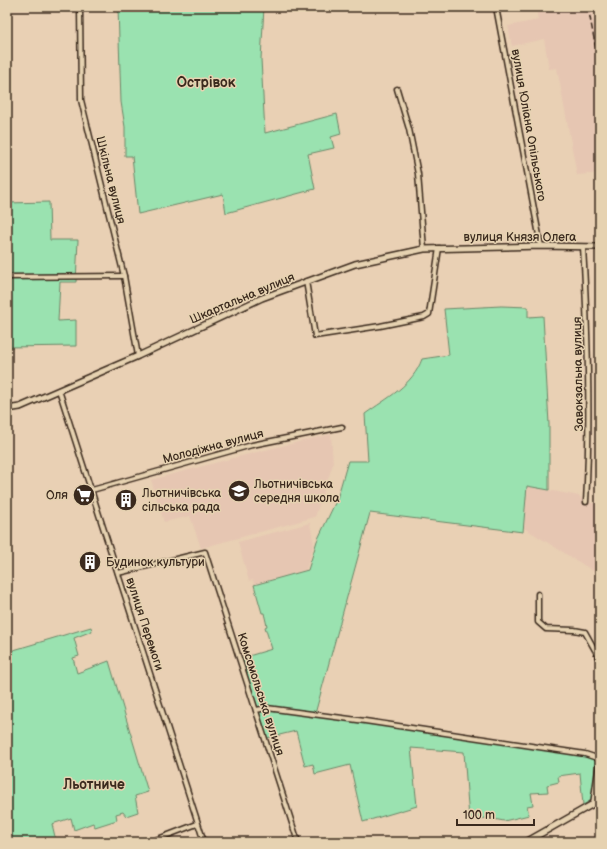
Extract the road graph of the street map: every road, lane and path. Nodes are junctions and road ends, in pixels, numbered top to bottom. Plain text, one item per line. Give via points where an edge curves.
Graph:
1 (80, 7) edge
2 (496, 7) edge
3 (397, 89) dead end
4 (541, 246) junction
5 (583, 247) junction
6 (600, 247) edge
7 (439, 248) junction
8 (424, 249) junction
9 (124, 276) junction
10 (7, 277) edge
11 (306, 281) junction
12 (138, 356) junction
13 (60, 390) junction
14 (7, 410) edge
15 (342, 427) dead end
16 (92, 490) junction
17 (586, 502) dead end
18 (118, 573) junction
19 (538, 594) dead end
20 (600, 659) edge
21 (256, 710) junction
22 (600, 756) edge
23 (600, 759) edge
24 (600, 800) edge
25 (593, 804) junction
26 (198, 824) junction
27 (150, 842) edge
28 (204, 842) edge
29 (298, 842) edge
30 (526, 842) edge

1 - 9 street, Шкільна вулиця via 81,100
2 - 4 street, вулиця Юліана Опільського
3 - 8 street via 411,136 418,174
4 - 5 street, вулиця Князя Олега
4 - 7 street, вулиця Князя Олега
5 - 6 street, вулиця Князя Олега
5 - 17 street, Завокзальна вулиця via 588,335 589,449
7 - 8 street, Шкартальна вулиця
7 - 11 street via 429,314 424,317 315,336
8 - 11 street, Шкартальна вулиця via 355,264
9 - 10 street
9 - 12 street, Шкільна вулиця
11 - 12 street, Шкартальна вулиця via 221,316
12 - 13 street, Шкартальна вулиця
13 - 14 street, Шкартальна вулиця
13 - 16 street, вулиця Перемоги
15 - 16 street, Молодіжна вулиця via 252,444
16 - 18 street, вулиця Перемоги
18 - 21 street, Комсомольська вулиця via 205,552
18 - 26 street, вулиця Перемоги
19 - 20 street via 538,622 546,629 585,632
21 - 23 street via 267,708 365,721 586,754
21 - 29 street, Комсомольська вулиця
22 - 23 street
23 - 25 street
24 - 25 street
25 - 30 street
26 - 27 street
26 - 28 street, вулиця Перемоги

